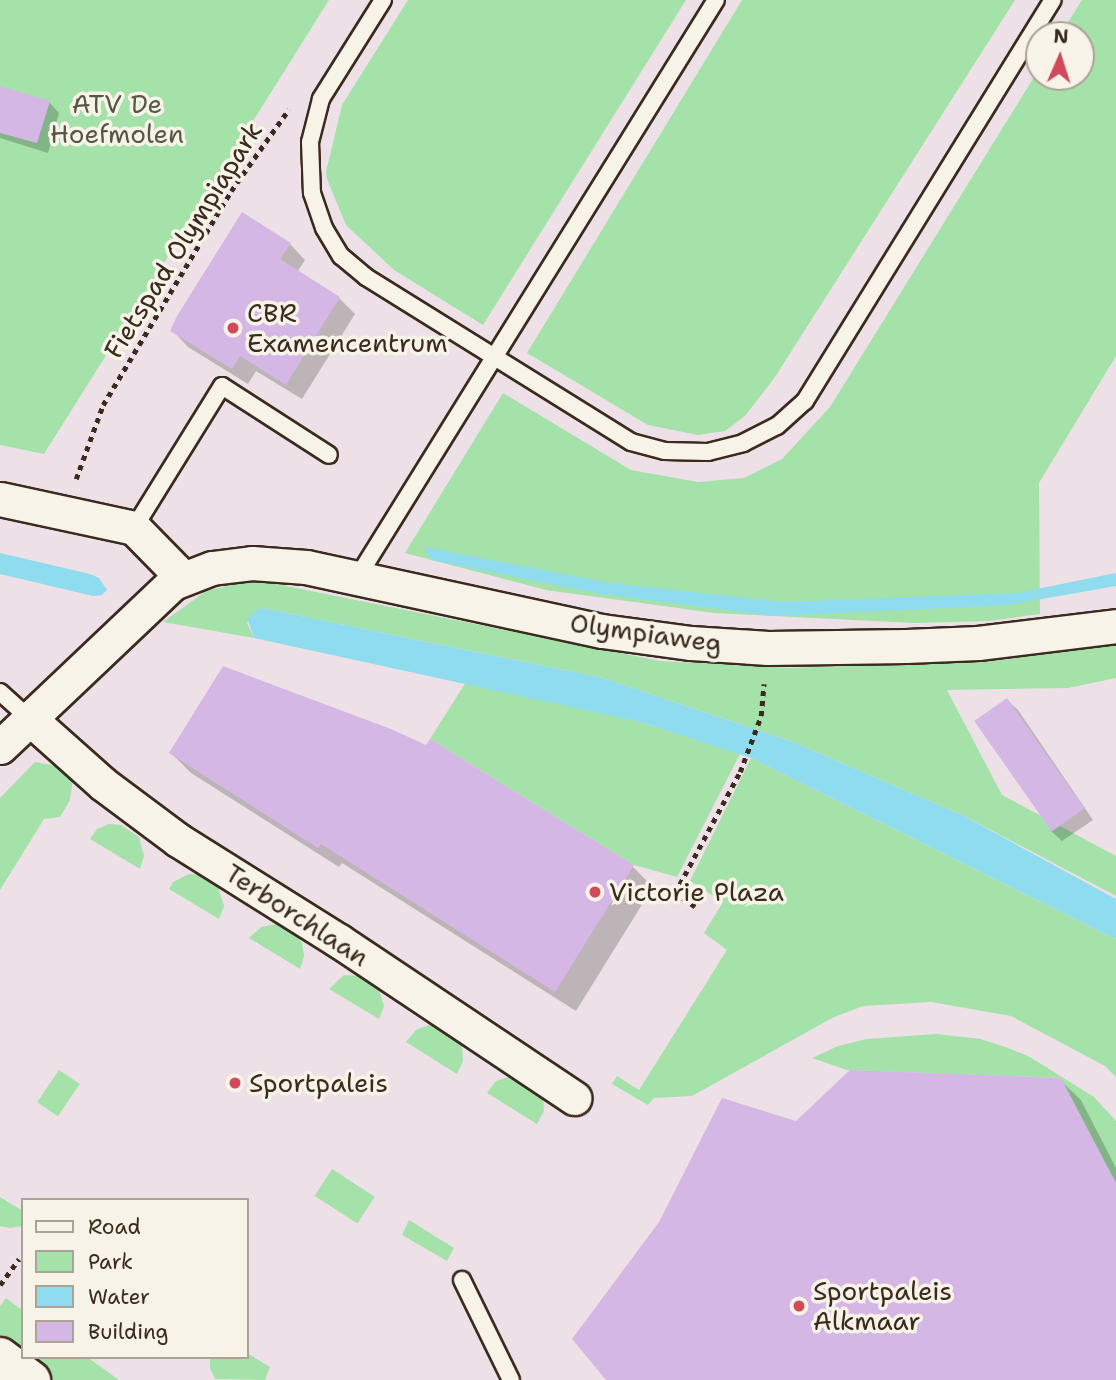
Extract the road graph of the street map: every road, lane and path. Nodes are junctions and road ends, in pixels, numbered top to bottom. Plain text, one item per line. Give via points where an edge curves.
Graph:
1 (383, 0) edge
2 (716, 0) edge
3 (1053, 0) edge
4 (296, 99) dead end
5 (495, 358) junction
6 (329, 455) dead end
7 (0, 499) edge
8 (64, 513) junction
9 (134, 528) junction
10 (183, 578) junction
11 (357, 578) junction
12 (1116, 626) edge
13 (0, 692) edge
14 (761, 716) dead end
15 (29, 718) junction
16 (0, 747) edge
17 (695, 907) dead end
18 (574, 1098) dead end
19 (19, 1259) dead end
20 (462, 1280) dead end
21 (0, 1285) edge
22 (0, 1357) edge
23 (31, 1380) edge
24 (511, 1380) edge

1 - 5 lane via 321,99 310,142 312,192 324,228 341,256 366,277
2 - 5 lane
3 - 5 lane via 805,401 777,426 743,443 708,452 665,451 631,442
4 - 8 path, Fietspad Olympiapark via 231,191 103,405
5 - 11 lane
6 - 9 lane via 222,386
7 - 8 street
8 - 9 street
9 - 10 street
10 - 11 street, Olympiaweg via 212,568 276,563
10 - 15 street, Olympiaweg via 162,591
11 - 12 street, Olympiaweg via 602,631 768,648 978,643
13 - 15 lane
14 - 17 path via 740,772 675,894
15 - 16 street, Olympiaweg
15 - 18 street, Terborchlaan via 178,840
19 - 21 path
20 - 24 lane
22 - 23 main road

